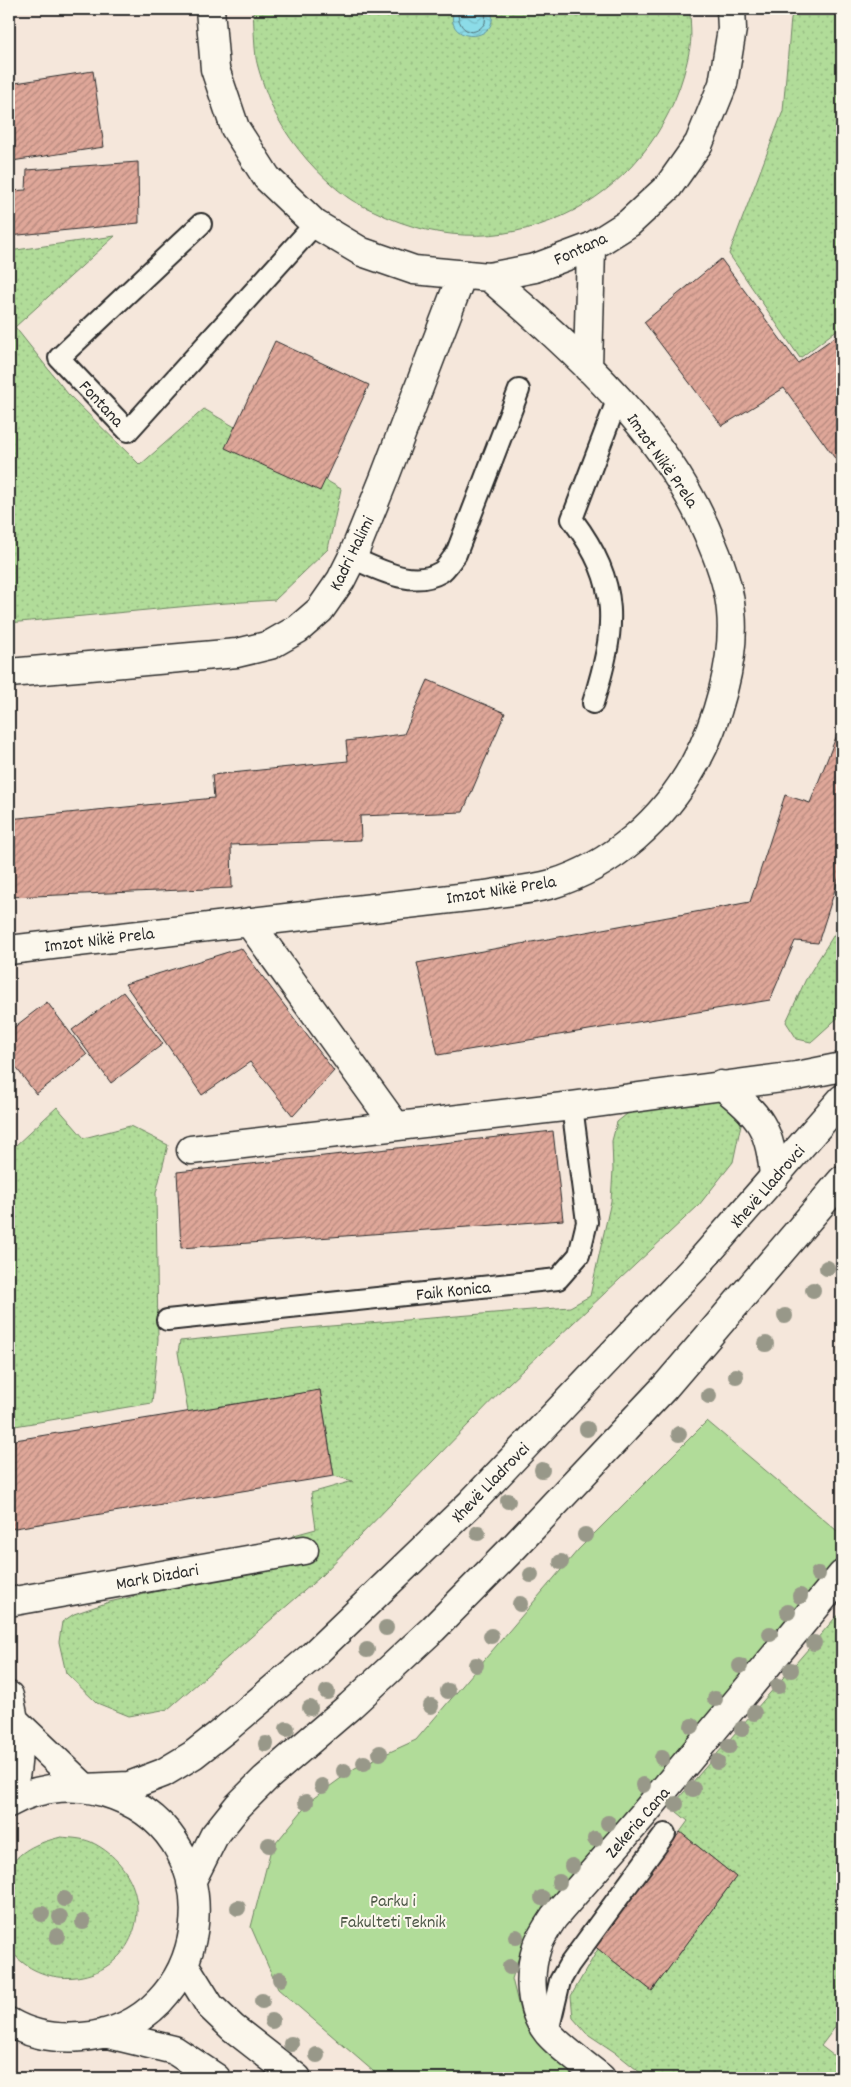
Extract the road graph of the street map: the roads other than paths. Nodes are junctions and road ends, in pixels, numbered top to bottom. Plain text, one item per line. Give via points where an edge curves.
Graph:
1 (210, 9) edge
2 (738, 16) edge
3 (201, 224) dead end
4 (315, 224) junction
5 (591, 247) junction
6 (476, 276) junction
7 (588, 368) junction
8 (519, 390) dead end
9 (618, 398) junction
10 (352, 558) junction
11 (9, 673) edge
12 (593, 703) dead end
13 (249, 922) junction
14 (9, 950) edge
15 (842, 1067) edge
16 (721, 1085) junction
17 (842, 1100) edge
18 (572, 1106) junction
19 (395, 1125) junction
20 (191, 1150) dead end
21 (774, 1178) junction
22 (842, 1180) edge
23 (167, 1320) dead end
24 (304, 1550) dead end
25 (842, 1576) edge
26 (9, 1602) edge
27 (12, 1709) edge
28 (85, 1788) junction
29 (9, 1792) edge
30 (9, 1803) edge
31 (665, 1834) dead end
32 (192, 1882) junction
33 (184, 1964) junction
34 (9, 2022) edge
35 (548, 2032) junction
36 (104, 2033) junction
37 (216, 2078) edge
38 (297, 2078) edge
39 (602, 2078) edge

1 - 4 street, Fontana via 215,69 235,128 267,178
2 - 5 street, Fontana via 723,84 699,143 668,187 629,223
3 - 4 lane, Fontana via 59,358 128,431
4 - 6 street, Fontana via 362,252 414,270
5 - 6 street, Fontana via 535,268
5 - 7 street
6 - 7 street, Imzot Nikë Prela
6 - 10 street, Kadri Halimi via 384,479
7 - 9 street, Imzot Nikë Prela
8 - 10 lane via 456,554 442,572 421,579 397,577
9 - 12 lane, Imzot Nikë Prela via 572,519 598,559 609,594 611,627
9 - 13 street, Imzot Nikë Prela via 651,438 696,506 723,571 731,612 730,648 722,697 706,743 681,788 643,831 598,865 551,884
10 - 11 street, Kadri Halimi via 320,610 298,629 270,645 237,653
13 - 14 street, Imzot Nikë Prela
13 - 19 street
15 - 16 street
16 - 18 street
16 - 21 street via 759,1119 768,1136
17 - 21 street, Xhevë Lladrovci
18 - 19 street
18 - 23 lane, Faik Konica via 587,1222 579,1256 558,1278
19 - 20 street
21 - 28 street, Xhevë Lladrovci via 697,1265 471,1503 311,1657 200,1750 162,1773 129,1786
22 - 32 street via 664,1387 515,1546 433,1630 238,1806 214,1836
24 - 26 street, Mark Dizdari
25 - 35 street, Zekeria Cana via 648,1809 554,1916 537,1948 531,1989 536,2012
27 - 28 street
27 - 29 street via 17,1754 15,1782
28 - 30 street via 49,1789
28 - 32 street via 121,1798 153,1818 177,1847
31 - 35 lane via 568,1965 560,1981
32 - 33 street via 195,1924
33 - 36 street via 174,1983 154,2005 124,2026
33 - 38 street via 210,2006
34 - 36 street via 57,2038
35 - 39 street, Zekeria Cana
36 - 37 street via 174,2050

